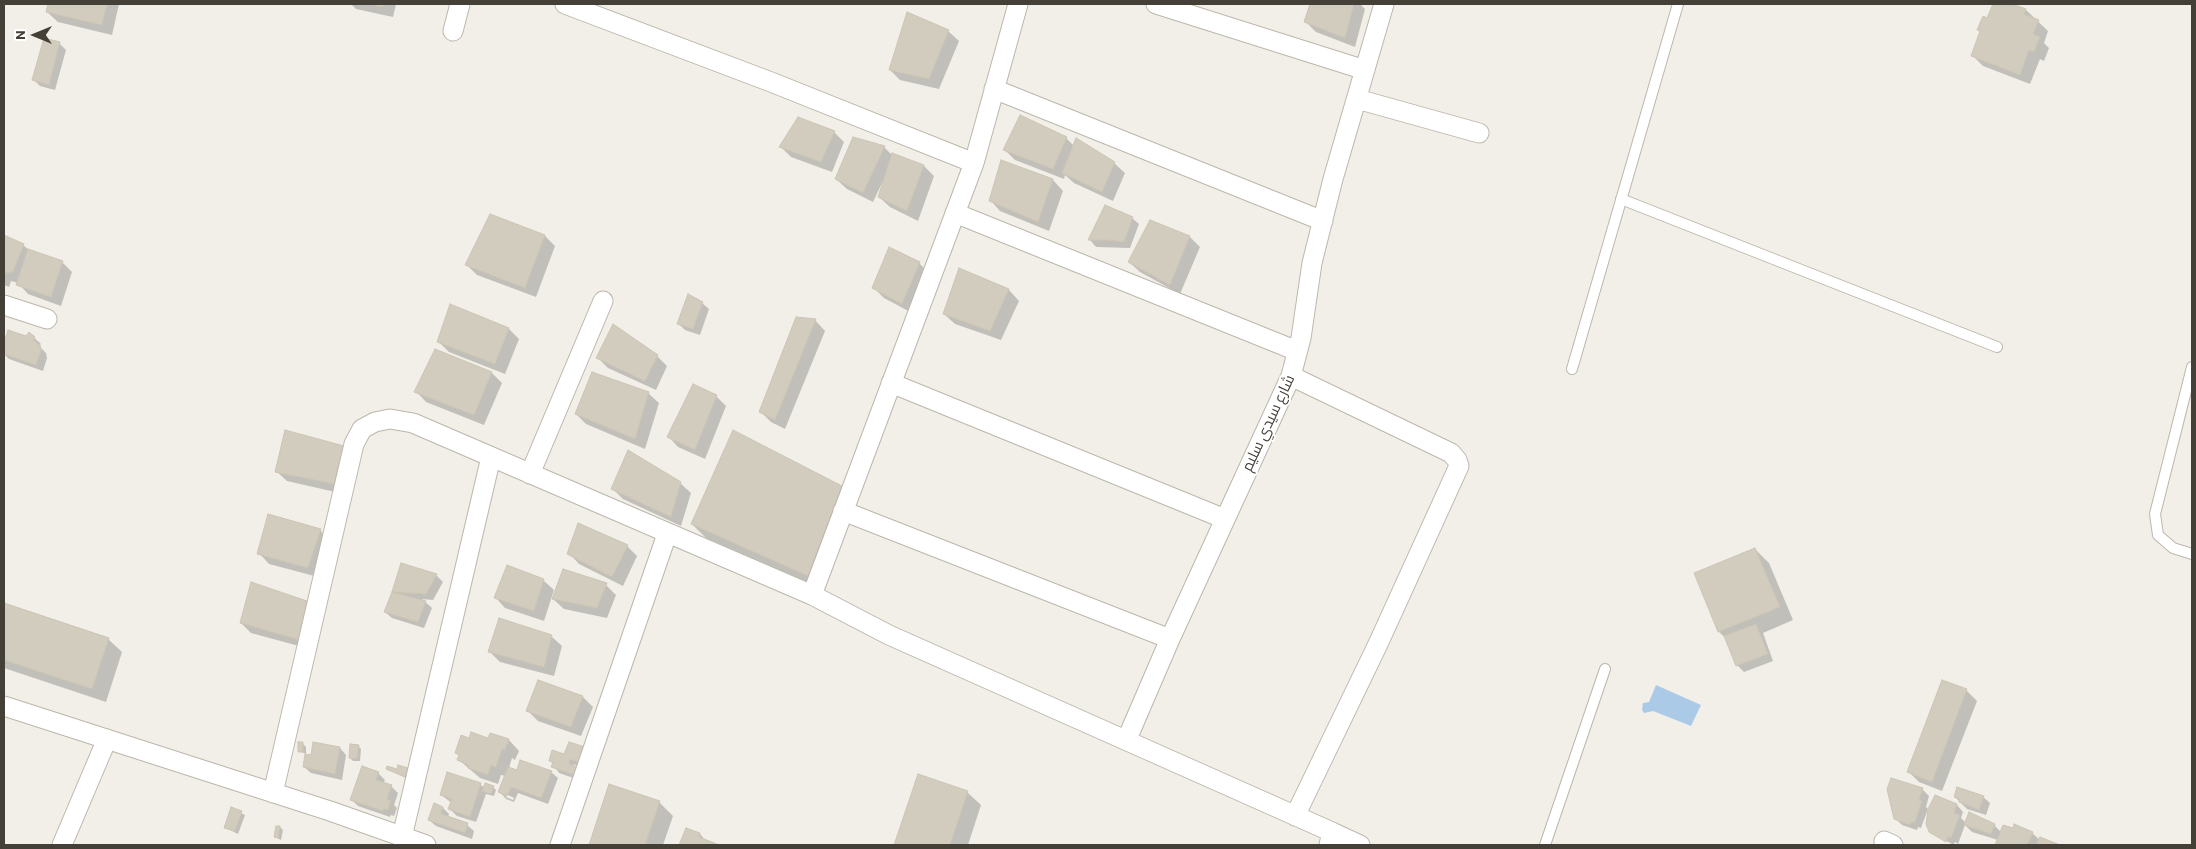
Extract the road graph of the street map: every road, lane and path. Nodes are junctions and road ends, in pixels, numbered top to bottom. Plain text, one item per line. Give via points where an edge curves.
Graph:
1 (460, 4) edge
2 (565, 4) edge
3 (1018, 4) edge
4 (1384, 4) edge
5 (1678, 4) edge
6 (1162, 5) edge
7 (453, 31) dead end
8 (1365, 70) junction
9 (994, 89) junction
10 (1357, 99) junction
11 (1479, 133) dead end
12 (974, 162) junction
13 (1621, 199) junction
14 (955, 213) junction
15 (1323, 221) junction
16 (603, 301) dead end
17 (4, 305) edge
18 (47, 319) dead end
19 (1997, 347) dead end
20 (1298, 351) junction
21 (2192, 367) edge
22 (1572, 369) dead end
23 (1291, 376) junction
24 (891, 383) junction
25 (491, 457) junction
26 (530, 474) junction
27 (843, 511) junction
28 (1224, 519) junction
29 (667, 534) junction
30 (2192, 554) edge
31 (812, 595) junction
32 (1170, 639) junction
33 (1605, 669) dead end
34 (4, 706) edge
35 (107, 739) junction
36 (1127, 739) junction
37 (273, 793) junction
38 (1296, 816) junction
39 (402, 837) junction
40 (1330, 839) edge
41 (62, 845) edge
42 (426, 845) edge
43 (560, 845) edge
44 (1360, 845) edge
45 (1545, 845) edge

1 - 7 street
2 - 12 street
3 - 9 street
4 - 8 street, شارع سيدي سليم
5 - 13 lane
6 - 8 street
8 - 10 street, شارع سيدي سليم
9 - 12 street
9 - 15 street
10 - 11 street
10 - 15 street, شارع سيدي سليم
12 - 14 street
13 - 19 lane
13 - 22 lane
14 - 20 street
14 - 24 street
15 - 20 street, شارع سيدي سليم via 1312,263
16 - 26 street
17 - 18 street
20 - 23 street, شارع سيدي سليم
21 - 30 lane via 2155,514 2158,535 2174,548
23 - 28 street, شارع سيدي سليم
23 - 38 street via 1451,453 1459,466
24 - 27 street
24 - 28 street
25 - 26 street
25 - 37 street via 413,423 390,419 362,429 354,444
25 - 39 street
26 - 29 street
27 - 31 street
27 - 32 street
28 - 32 street, شارع سيدي سليم
29 - 31 street
29 - 43 street
31 - 36 street via 888,635
32 - 36 street, شارع سيدي سليم
33 - 45 lane
34 - 35 street
35 - 37 street
35 - 41 street
36 - 38 street
37 - 39 street
38 - 40 street
39 - 42 street
40 - 44 street

